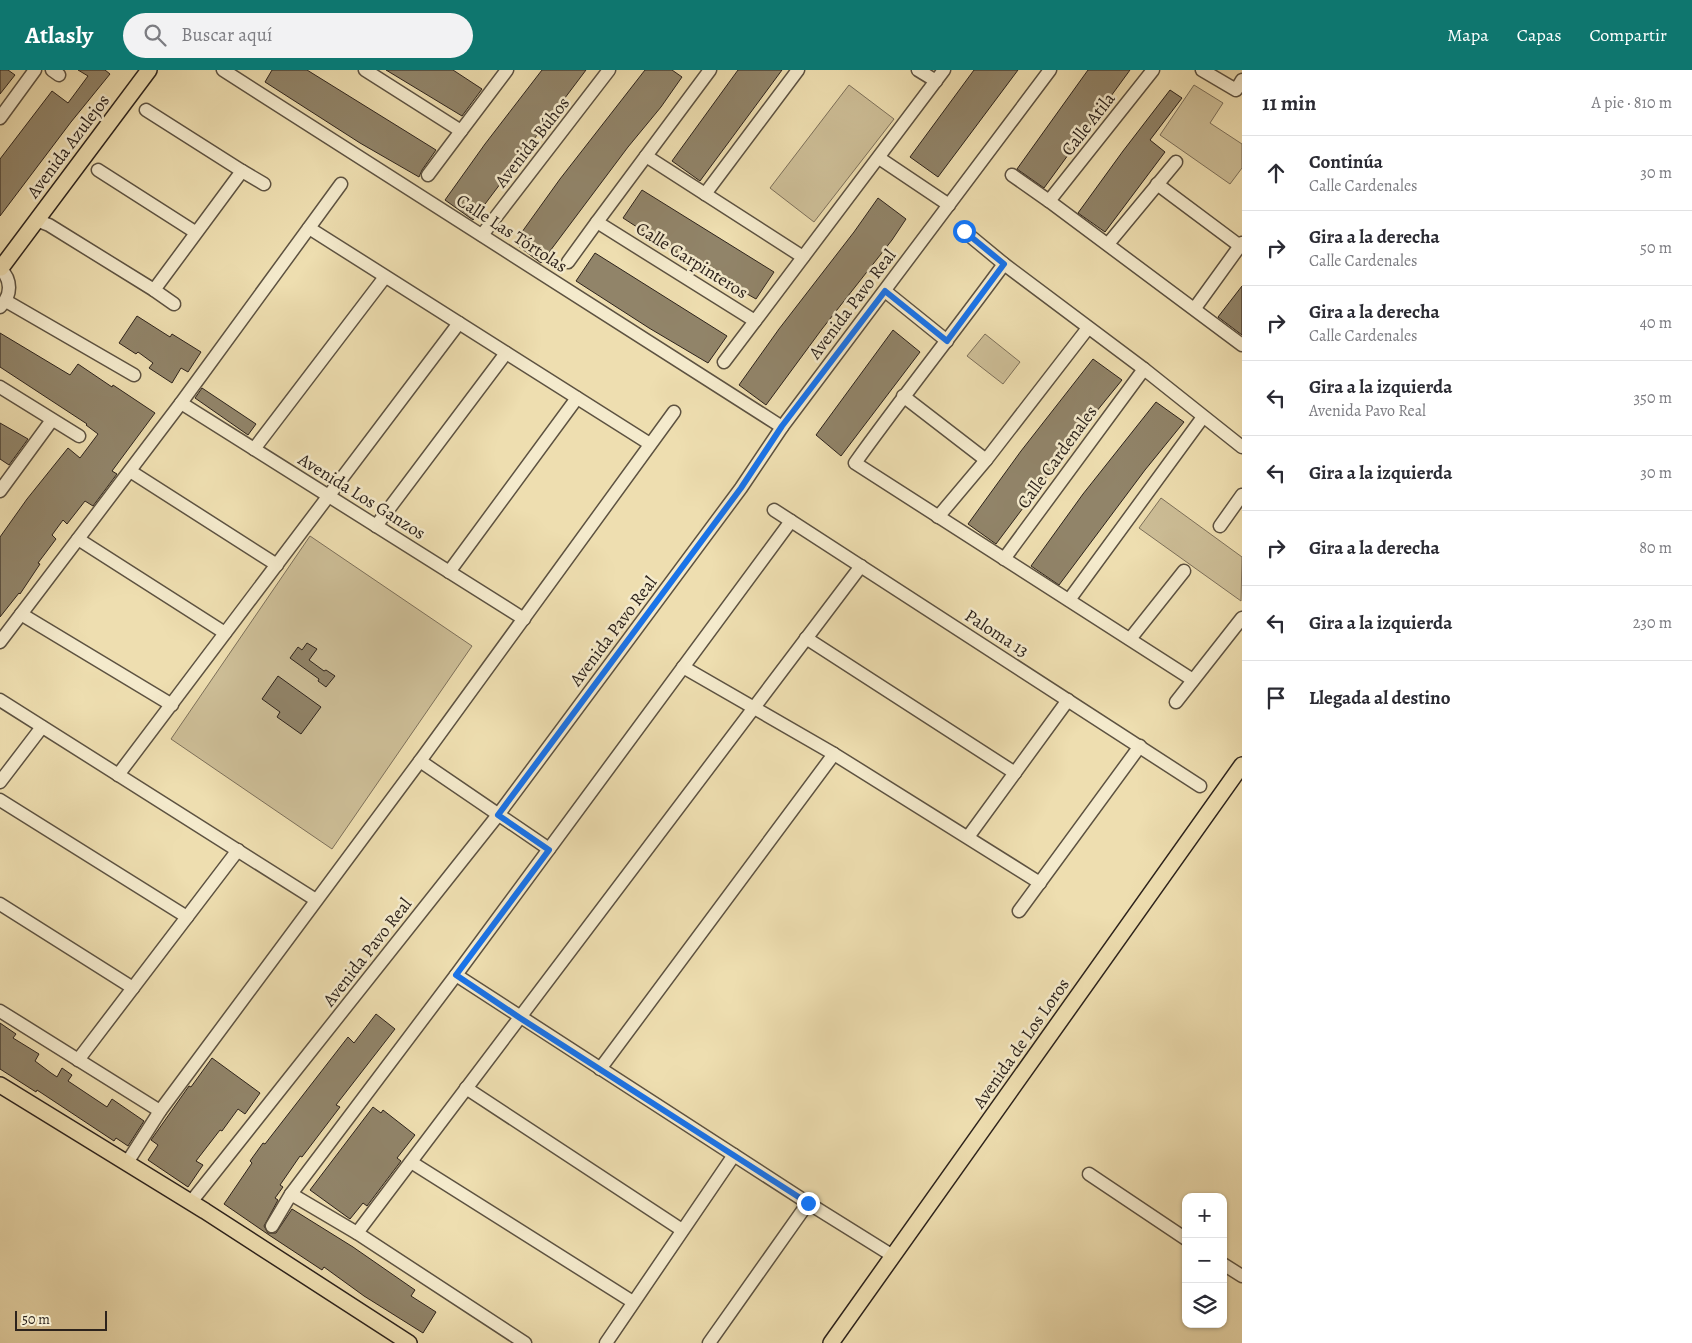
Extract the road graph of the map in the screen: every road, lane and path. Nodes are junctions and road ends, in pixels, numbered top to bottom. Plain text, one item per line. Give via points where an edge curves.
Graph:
1 (35, 70) edge
2 (149, 70) edge
3 (222, 70) edge
4 (365, 70) edge
5 (506, 70) edge
6 (609, 70) edge
7 (710, 70) edge
8 (798, 70) edge
9 (918, 70) edge
10 (944, 70) edge
11 (1050, 70) edge
12 (1153, 70) edge
13 (1202, 70) edge
14 (936, 81) junction
15 (1240, 88) edge
16 (146, 110) dead end
17 (0, 118) edge
18 (461, 132) junction
19 (646, 156) junction
20 (879, 158) junction
21 (1176, 162) dead end
22 (98, 170) dead end
23 (242, 170) junction
24 (428, 175) dead end
25 (1012, 176) dead end
26 (264, 184) dead end
27 (341, 184) dead end
28 (1158, 184) junction
29 (704, 194) junction
30 (1049, 200) junction
31 (949, 206) junction
32 (36, 220) junction
33 (597, 222) junction
34 (309, 228) junction
35 (964, 231) dead end
36 (195, 232) junction
37 (482, 235) junction
38 (1108, 244) junction
39 (1241, 244) edge
40 (803, 258) junction
41 (568, 262) dead end
42 (1004, 264) junction
43 (0, 268) edge
44 (385, 276) junction
45 (154, 290) junction
46 (885, 291) junction
47 (3, 304) edge
48 (174, 304) dead end
49 (1195, 308) junction
50 (755, 320) junction
51 (459, 323) junction
52 (1088, 328) junction
53 (947, 341) junction
54 (1242, 345) edge
55 (506, 353) junction
56 (724, 362) dead end
57 (1144, 369) junction
58 (134, 375) dead end
59 (0, 387) edge
60 (903, 396) junction
61 (577, 398) junction
62 (181, 403) junction
63 (674, 412) dead end
64 (1203, 417) junction
65 (52, 420) junction
66 (782, 426) junction
67 (79, 436) dead end
68 (650, 444) junction
69 (1242, 447) edge
70 (254, 449) junction
71 (986, 460) junction
72 (130, 471) junction
73 (4, 478) edge
74 (0, 491) edge
75 (1242, 495) edge
76 (329, 496) junction
77 (774, 510) dead end
78 (938, 517) junction
79 (791, 521) junction
80 (376, 526) junction
81 (1220, 526) dead end
82 (78, 539) junction
83 (1004, 559) junction
84 (277, 565) junction
85 (861, 566) junction
86 (1184, 571) dead end
87 (449, 572) junction
88 (1069, 600) junction
89 (22, 614) junction
90 (1242, 618) edge
91 (524, 619) junction
92 (225, 633) junction
93 (806, 638) junction
94 (1130, 640) junction
95 (0, 642) edge
96 (683, 667) junction
97 (1193, 680) junction
98 (0, 700) edge
99 (1068, 700) junction
100 (1176, 702) dead end
101 (172, 705) junction
102 (754, 708) junction
103 (42, 727) junction
104 (1140, 746) junction
105 (834, 754) junction
106 (420, 761) junction
107 (1242, 765) edge
108 (1015, 773) junction
109 (118, 775) junction
110 (0, 782) edge
111 (1200, 786) dead end
112 (0, 800) edge
113 (498, 815) junction
114 (968, 837) junction
115 (238, 850) junction
116 (549, 850) junction
117 (1040, 883) junction
118 (316, 900) junction
119 (0, 904) edge
120 (1019, 911) dead end
121 (187, 917) junction
122 (456, 975) junction
123 (133, 988) junction
124 (0, 1011) edge
125 (520, 1018) junction
126 (78, 1060) junction
127 (600, 1069) junction
128 (0, 1085) edge
129 (466, 1088) junction
130 (160, 1111) junction
131 (734, 1155) junction
132 (130, 1158) dead end
133 (411, 1162) junction
134 (1089, 1174) dead end
135 (291, 1194) junction
136 (191, 1202) junction
137 (808, 1203) junction
138 (272, 1226) dead end
139 (682, 1230) junction
140 (357, 1233) junction
141 (1185, 1238) edge
142 (892, 1256) junction
143 (1227, 1267) edge
144 (1242, 1276) edge
145 (633, 1302) junction
146 (409, 1343) edge
147 (525, 1343) edge
148 (606, 1343) edge
149 (709, 1343) edge
150 (830, 1343) edge

1 - 17 street
2 - 32 main road, Avenida Azulejos
3 - 37 street, Calle Las Tórtolas
4 - 18 street
5 - 18 street
6 - 37 street, Avenida Búhos
7 - 19 street
8 - 29 street
9 - 14 street
10 - 14 street, Calle Carpinteros
11 - 31 street, Avenida Pavo Real
12 - 30 street, Calle Atila
13 - 15 street
14 - 20 street, Calle Carpinteros
16 - 23 street
18 - 24 street
19 - 29 street
19 - 33 street
20 - 31 street
20 - 40 street, Calle Carpinteros
21 - 28 street
22 - 36 street
23 - 26 street
23 - 36 street
25 - 30 street
27 - 34 street
28 - 38 street
28 - 39 street
29 - 40 street
30 - 38 street
31 - 46 street, Avenida Pavo Real
32 - 43 main road, Avenida Azulejos
32 - 45 street
33 - 41 street
33 - 50 street, Calle Carpinteros
34 - 44 street
34 - 62 street
35 - 42 street
36 - 45 street
37 - 66 street, Calle Las Tórtolas
38 - 49 street
39 - 49 street
40 - 50 street, Calle Carpinteros
42 - 52 street
42 - 53 street
43 - 47 street, Avenida Azulejos via 10,287
44 - 51 street
44 - 70 street
45 - 48 street
46 - 53 street
46 - 66 street, Avenida Pavo Real
47 - 58 street
49 - 54 street
50 - 56 street
51 - 55 street
51 - 76 street
52 - 57 street
52 - 71 street
53 - 60 street
55 - 61 street
55 - 80 street
57 - 64 street
57 - 83 street, Calle Cardenales
59 - 65 street
60 - 71 street
60 - 78 street via 855,463
61 - 68 street
61 - 87 street
62 - 70 street, Avenida Los Ganzos
62 - 72 street
63 - 68 street
64 - 69 street
64 - 88 street
65 - 67 street
65 - 73 street
66 - 113 street, Avenida Pavo Real via 741,488
68 - 91 street
70 - 76 street, Avenida Los Ganzos
71 - 78 street
72 - 82 street
72 - 84 street
73 - 74 street
75 - 81 street
76 - 80 street, Avenida Los Ganzos
76 - 84 street
77 - 79 street, Paloma 13
78 - 83 street
79 - 85 street, Paloma 13
79 - 96 street
80 - 87 street, Avenida Los Ganzos
82 - 89 street
82 - 92 street
83 - 88 street
84 - 92 street
85 - 93 street
85 - 99 street, Paloma 13
86 - 94 street
87 - 91 street, Avenida Los Ganzos
88 - 94 street
89 - 95 street
89 - 101 street
90 - 97 street
91 - 106 street
92 - 101 street
93 - 102 street
93 - 108 street
94 - 97 street
96 - 102 street
96 - 116 street
97 - 100 street
98 - 103 street
99 - 104 street, Paloma 13
99 - 108 street
101 - 109 street
102 - 105 street
102 - 125 street
103 - 109 street
103 - 110 street
104 - 111 street, Paloma 13
104 - 117 street
105 - 114 street
105 - 127 street
106 - 113 street
106 - 118 street
107 - 142 main road, Avenida de Los Loros
108 - 114 street
109 - 115 street
112 - 121 street
113 - 116 street
113 - 136 street, Avenida Pavo Real
114 - 117 street
115 - 118 street
115 - 121 street
116 - 122 street
117 - 120 street
118 - 130 street
119 - 123 street
121 - 123 street
122 - 125 street
122 - 135 street
123 - 126 street
124 - 126 street
125 - 127 street
125 - 129 street
126 - 130 street
127 - 131 street
128 - 136 main road
129 - 133 street
129 - 139 street
130 - 132 street
131 - 137 street
131 - 139 street
133 - 140 street
133 - 145 street
134 - 141 street
135 - 138 street
135 - 140 street
136 - 146 main road
137 - 142 street
137 - 149 street
139 - 145 street
140 - 147 street
142 - 150 main road, Avenida de Los Loros
143 - 144 street
145 - 148 street

